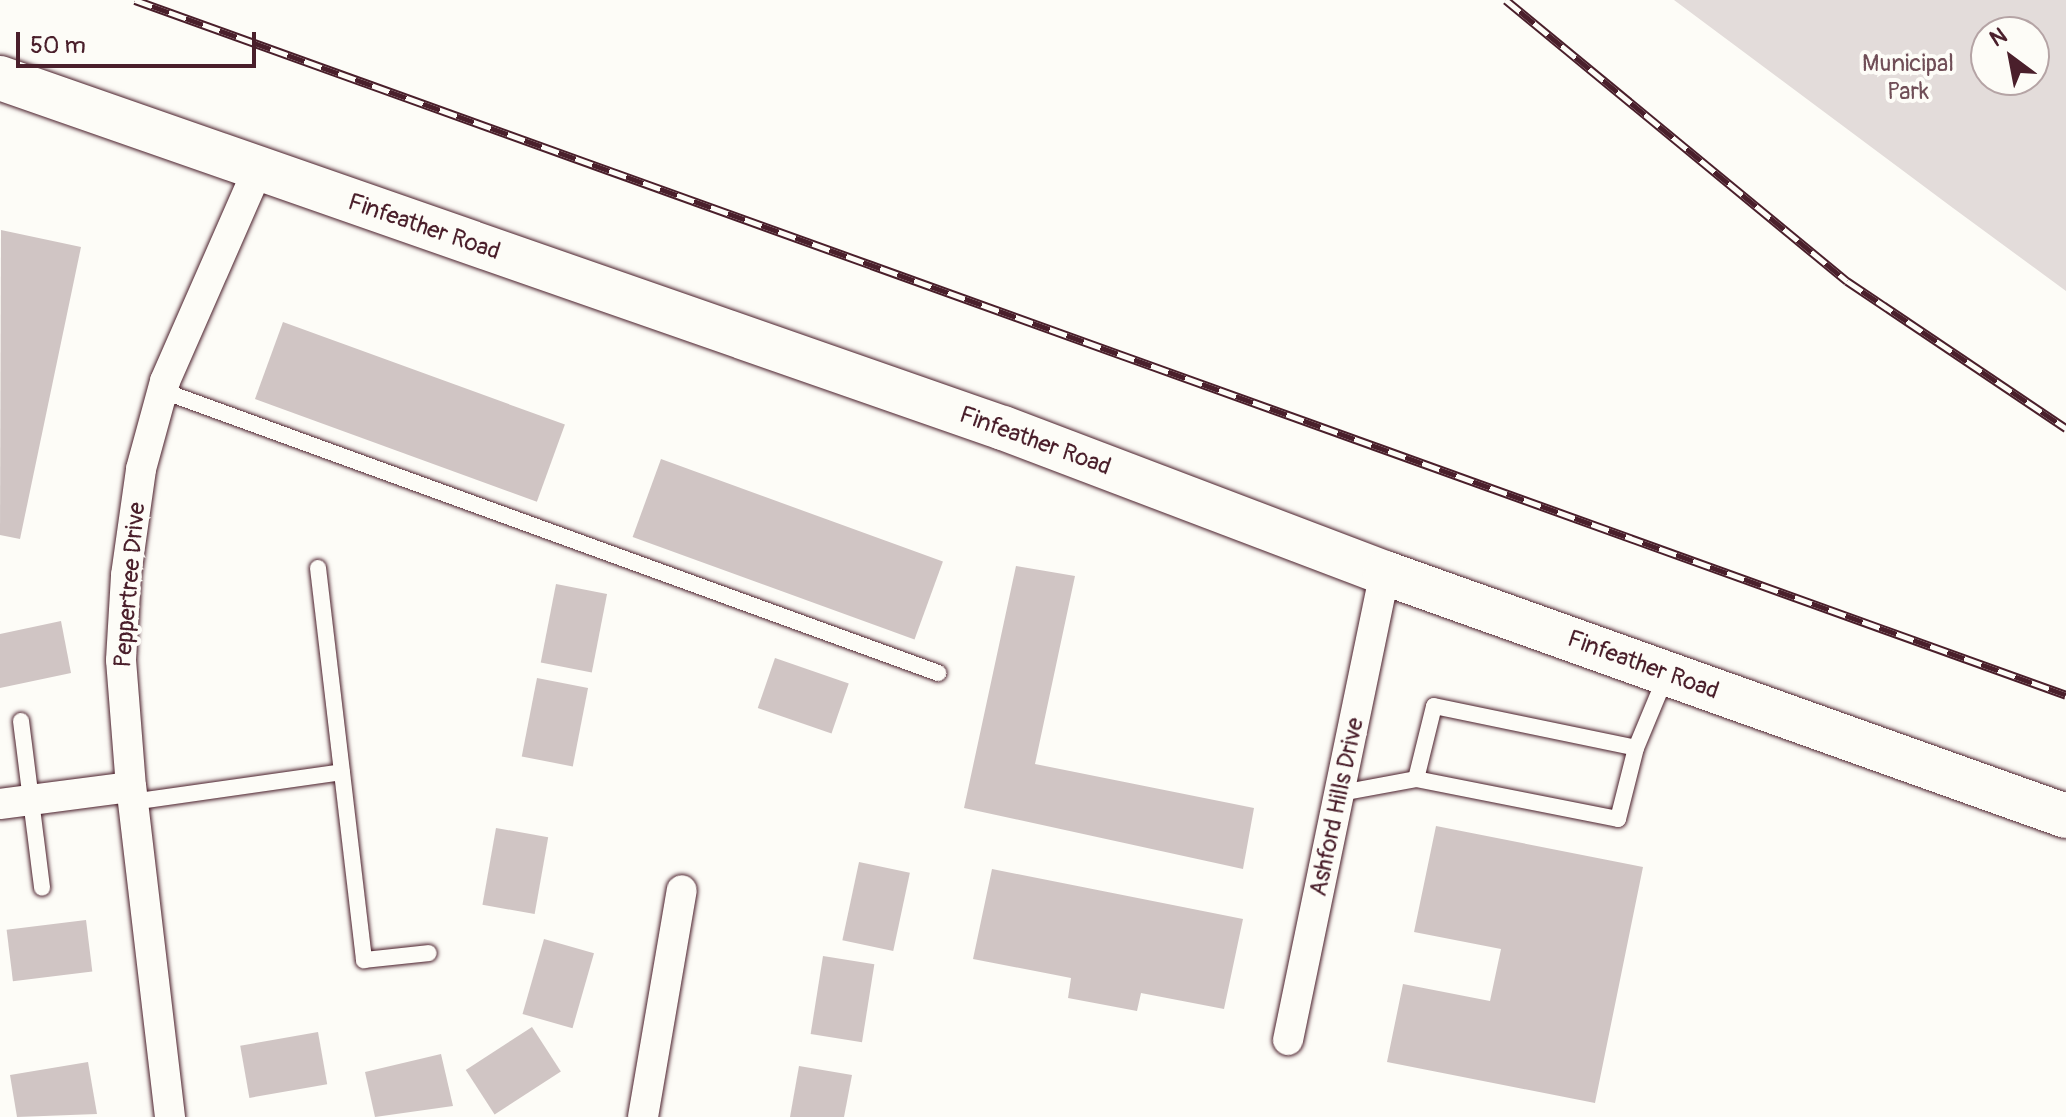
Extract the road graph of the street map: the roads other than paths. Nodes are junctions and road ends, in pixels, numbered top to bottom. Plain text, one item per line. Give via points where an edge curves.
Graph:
1 (0, 78) edge
2 (258, 169) junction
3 (163, 391) junction
4 (318, 568) dead end
5 (1385, 573) junction
6 (938, 673) dead end
7 (1667, 674) junction
8 (21, 721) dead end
9 (1636, 748) junction
10 (342, 772) junction
11 (1416, 779) junction
12 (1341, 793) junction
13 (131, 794) junction
14 (34, 800) junction
15 (0, 804) edge
16 (2066, 816) edge
17 (42, 888) dead end
18 (682, 890) dead end
19 (429, 953) dead end
20 (1288, 1040) dead end
21 (170, 1117) edge
22 (643, 1117) edge

1 - 2 street, Finfeather Road
2 - 3 street, Peppertree Drive
2 - 5 street, Finfeather Road via 1003,428
3 - 6 lane
3 - 13 street, Peppertree Drive via 141,469 126,575 121,660
4 - 10 lane
5 - 7 street, Finfeather Road
5 - 12 street, Ashford Hills Drive
7 - 9 lane
7 - 16 street, Finfeather Road
8 - 14 lane
9 - 11 lane via 1618,819
9 - 11 lane via 1434,706
10 - 13 lane
10 - 19 lane via 364,960
11 - 12 lane
12 - 20 street, Ashford Hills Drive
13 - 14 street
13 - 21 street, Peppertree Drive
14 - 15 street
14 - 17 lane
18 - 22 street

